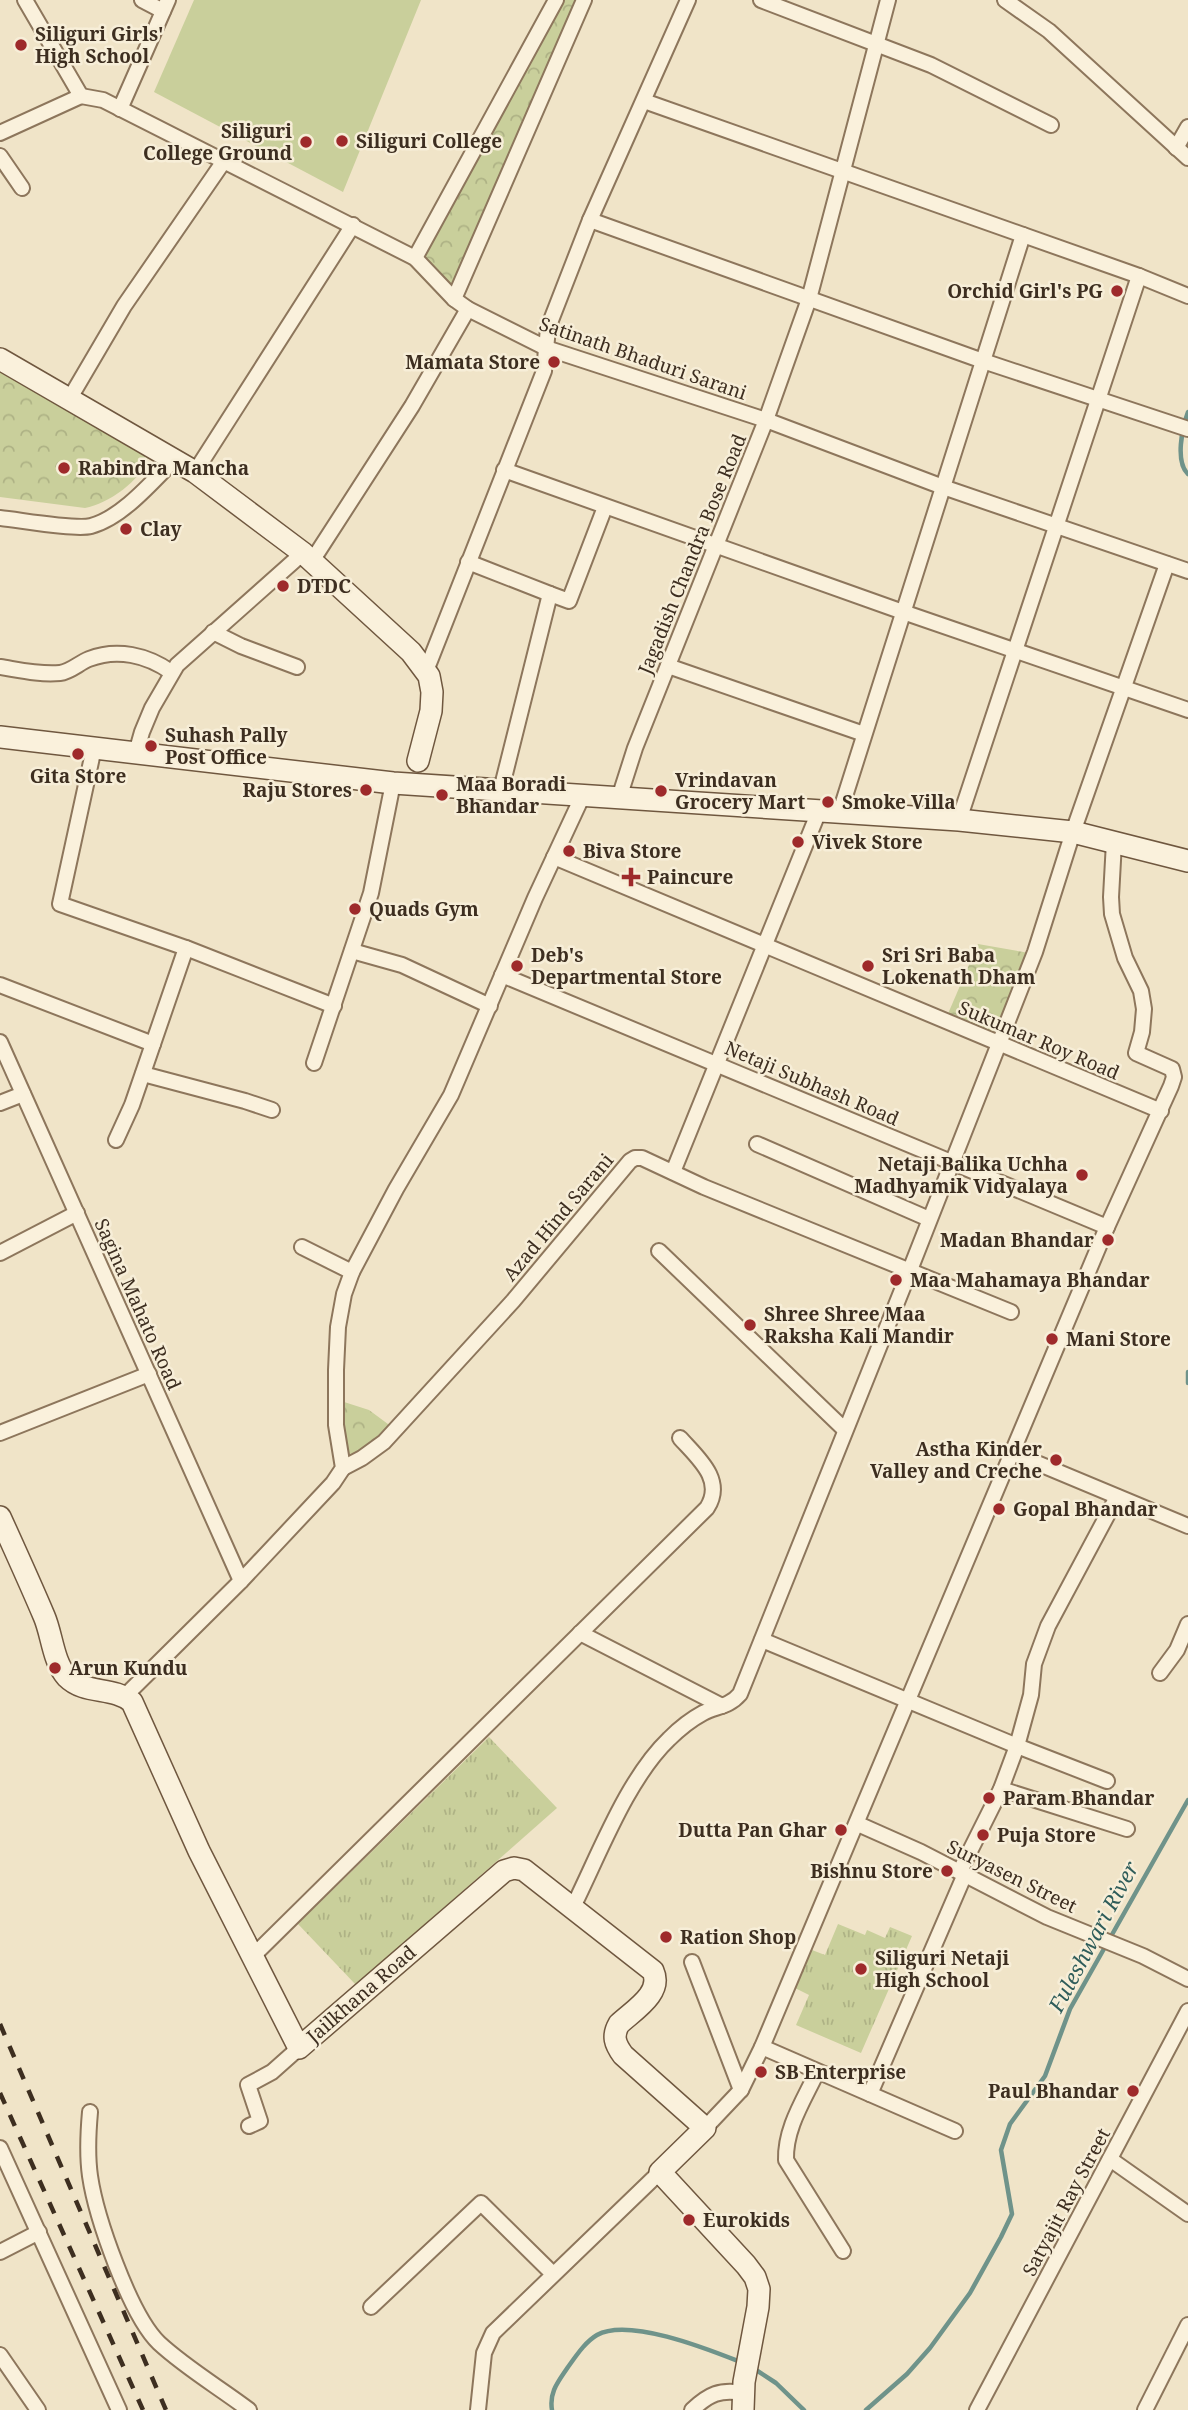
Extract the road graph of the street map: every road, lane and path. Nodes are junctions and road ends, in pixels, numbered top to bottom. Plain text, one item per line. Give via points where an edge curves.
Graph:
1 (25, 0) edge
2 (142, 0) edge
3 (556, 0) edge
4 (584, 0) edge
5 (688, 0) edge
6 (761, 0) edge
7 (888, 0) edge
8 (1006, 0) edge
9 (165, 5) edge
10 (877, 44) junction
11 (81, 96) junction
12 (644, 101) junction
13 (120, 109) junction
14 (1051, 125) dead end
15 (1188, 127) edge
16 (0, 133) edge
17 (1176, 148) junction
18 (0, 156) edge
19 (1188, 158) edge
20 (223, 161) junction
21 (842, 171) junction
22 (22, 188) dead end
23 (590, 220) junction
24 (353, 225) junction
25 (1023, 235) junction
26 (415, 258) junction
27 (1139, 276) junction
28 (1188, 296) edge
29 (454, 299) junction
30 (809, 299) junction
31 (468, 309) junction
32 (546, 348) junction
33 (0, 359) edge
34 (983, 361) junction
35 (70, 398) junction
36 (1097, 400) junction
37 (766, 420) junction
38 (1188, 429) edge
39 (175, 459) junction
40 (505, 470) junction
41 (195, 472) junction
42 (943, 486) junction
43 (605, 507) junction
44 (0, 518) edge
45 (1056, 526) junction
46 (716, 546) junction
47 (307, 557) junction
48 (468, 562) junction
49 (1167, 564) junction
50 (1188, 571) edge
51 (550, 594) junction
52 (903, 612) junction
53 (213, 632) junction
54 (1013, 651) junction
55 (668, 666) junction
56 (0, 667) edge
57 (297, 667) dead end
58 (426, 671) junction
59 (172, 672) junction
60 (1123, 689) junction
61 (1188, 710) edge
62 (864, 734) junction
63 (0, 737) edge
64 (94, 748) junction
65 (136, 752) junction
66 (418, 761) junction
67 (393, 783) junction
68 (440, 786) junction
69 (501, 790) junction
70 (583, 795) junction
71 (618, 798) junction
72 (829, 811) junction
73 (958, 820) junction
74 (1073, 832) junction
75 (1114, 842) junction
76 (554, 857) junction
77 (1188, 860) edge
78 (765, 944) junction
79 (186, 948) junction
80 (352, 951) junction
81 (502, 975) junction
82 (0, 985) edge
83 (334, 1006) junction
84 (490, 1006) junction
85 (0, 1042) edge
86 (153, 1044) junction
87 (999, 1045) junction
88 (314, 1063) dead end
89 (717, 1065) junction
90 (143, 1074) junction
91 (23, 1094) junction
92 (0, 1103) edge
93 (272, 1110) dead end
94 (1161, 1111) junction
95 (116, 1140) dead end
96 (757, 1144) dead end
97 (952, 1162) junction
98 (673, 1172) junction
99 (77, 1213) junction
100 (929, 1219) junction
101 (1107, 1227) junction
102 (302, 1247) dead end
103 (659, 1251) dead end
104 (0, 1253) edge
105 (911, 1270) junction
106 (352, 1272) junction
107 (1011, 1312) dead end
108 (149, 1374) junction
109 (845, 1430) junction
110 (0, 1433) edge
111 (680, 1438) dead end
112 (1013, 1453) junction
113 (342, 1468) junction
114 (1117, 1497) junction
115 (0, 1517) edge
116 (1188, 1526) edge
117 (241, 1581) junction
118 (1188, 1624) edge
119 (580, 1633) junction
120 (762, 1640) junction
121 (1160, 1674) dead end
122 (125, 1696) junction
123 (907, 1701) junction
124 (723, 1706) junction
125 (1017, 1746) junction
126 (1107, 1781) dead end
127 (1001, 1789) junction
128 (858, 1824) junction
129 (1127, 1829) dead end
130 (962, 1872) junction
131 (573, 1907) junction
132 (253, 1957) junction
133 (692, 1962) dead end
134 (1188, 1979) edge
135 (1188, 2011) edge
136 (299, 2048) junction
137 (762, 2048) junction
138 (817, 2072) junction
139 (741, 2090) junction
140 (870, 2095) junction
141 (90, 2112) dead end
142 (249, 2126) dead end
143 (705, 2128) junction
144 (955, 2131) dead end
145 (0, 2148) edge
146 (1110, 2158) junction
147 (660, 2172) junction
148 (1188, 2214) edge
149 (39, 2232) junction
150 (843, 2251) dead end
151 (0, 2252) edge
152 (553, 2274) junction
153 (370, 2308) dead end
154 (1188, 2325) edge
155 (0, 2355) edge
156 (743, 2395) edge
157 (38, 2410) edge
158 (119, 2410) edge
159 (249, 2410) edge
160 (478, 2410) edge
161 (692, 2410) edge
162 (977, 2410) edge
163 (1145, 2410) edge

1 - 11 street
2 - 9 street
3 - 26 street
4 - 29 street
5 - 12 street
6 - 10 street
7 - 10 street, Jagadish Chandra Bose Road
8 - 17 street via 1049,31
9 - 13 street
10 - 14 street via 931,65
10 - 21 street, Jagadish Chandra Bose Road
11 - 13 street, Satinath Bhaduri Sarani
11 - 16 street
12 - 21 street
12 - 23 street
13 - 20 street, Satinath Bhaduri Sarani
15 - 17 street
17 - 19 street
18 - 22 street
20 - 24 street, Satinath Bhaduri Sarani
20 - 35 street via 124,306
21 - 25 street
21 - 30 street, Jagadish Chandra Bose Road
23 - 30 street
23 - 32 street via 548,328
24 - 26 street, Satinath Bhaduri Sarani
24 - 41 street
25 - 27 street
25 - 34 street
26 - 29 street, Satinath Bhaduri Sarani
27 - 28 street
27 - 36 street
29 - 31 street, Satinath Bhaduri Sarani
30 - 34 street
30 - 37 street, Jagadish Chandra Bose Road
31 - 32 street, Satinath Bhaduri Sarani
31 - 47 street via 412,406
32 - 37 street, Satinath Bhaduri Sarani
32 - 40 street via 547,364
33 - 35 street
34 - 36 street
34 - 42 street
35 - 39 street
36 - 38 street
36 - 45 street
37 - 42 street, Satinath Bhaduri Sarani
37 - 46 street, Jagadish Chandra Bose Road
39 - 41 street
39 - 44 street via 129,503 91,526
40 - 43 street
40 - 48 street
41 - 47 street
42 - 45 street, Satinath Bhaduri Sarani
42 - 52 street
43 - 46 street
43 - 51 street via 569,601
45 - 49 street, Satinath Bhaduri Sarani
45 - 54 street
46 - 52 street
46 - 55 street, Jagadish Chandra Bose Road
47 - 53 street
47 - 58 street
48 - 51 street
48 - 58 street
49 - 50 street, Satinath Bhaduri Sarani
49 - 60 street
51 - 69 street
52 - 54 street
52 - 62 street
53 - 57 street
53 - 59 street
54 - 60 street
54 - 73 street
55 - 62 street
55 - 71 street, Jagadish Chandra Bose Road
56 - 59 street via 63,673 89,659 123,654 145,658
58 - 66 street via 431,711
59 - 65 street
60 - 61 street
60 - 74 street
62 - 72 street
63 - 64 street
64 - 65 street
64 - 79 street via 60,904
65 - 67 street
66 - 67 street
66 - 68 street
67 - 68 street
67 - 80 street via 371,893
68 - 69 street
69 - 70 street
70 - 71 street
70 - 76 street
71 - 72 street
72 - 73 street
72 - 78 street
73 - 74 street
74 - 75 street
74 - 87 street
75 - 77 street
75 - 94 street via 1112,914 1144,1009 1136,1053 1172,1069 1174,1077
76 - 78 street, Sukumar Roy Road
76 - 81 street
78 - 87 street, Sukumar Roy Road
78 - 89 street
79 - 83 street
79 - 86 street
80 - 83 street
80 - 84 street via 402,965
81 - 84 street
81 - 89 street, Netaji Subhash Road
82 - 86 street
83 - 88 street
84 - 106 street via 450,1095
85 - 91 street, Sagina Mahato Road
86 - 90 street
87 - 94 street, Sukumar Roy Road
87 - 97 street
89 - 97 street, Netaji Subhash Road
89 - 98 street
90 - 93 street
90 - 95 street
91 - 92 street
91 - 99 street, Sagina Mahato Road
94 - 101 street
96 - 100 street
97 - 100 street
97 - 101 street, Netaji Subhash Road
98 - 105 street, Azad Hind Sarani
98 - 113 street, Azad Hind Sarani via 642,1158 631,1161 513,1301 384,1442
99 - 104 street
99 - 108 street, Sagina Mahato Road
100 - 105 street
101 - 112 street
102 - 106 street
103 - 109 street
105 - 107 street, Azad Hind Sarani
105 - 109 street
106 - 113 street via 341,1307 337,1344 336,1425
108 - 110 street
108 - 117 street, Sagina Mahato Road
109 - 120 street
111 - 119 street via 711,1476 711,1502
112 - 114 street
112 - 123 street
113 - 117 street
114 - 116 street
114 - 125 street via 1048,1626 1034,1664
115 - 122 street via 66,1676 88,1688
117 - 122 street
118 - 121 street
119 - 124 street
119 - 132 street
120 - 123 street
120 - 124 street via 740,1694
122 - 132 street, Jailkhana Road via 136,1710
123 - 125 street
123 - 128 street
124 - 131 street via 690,1720 652,1757
125 - 126 street
125 - 127 street
127 - 129 street
127 - 130 street
128 - 130 street, Suryasen Street
128 - 137 street
130 - 134 street, Suryasen Street via 1047,1917
130 - 140 street
131 - 136 street, Jailkhana Road via 524,1870 504,1871
131 - 143 street, Jailkhana Road via 653,1971 653,1990 619,2024 615,2042
132 - 136 street, Jailkhana Road
133 - 139 street
135 - 146 street, Satyajit Ray Street
136 - 142 street via 272,2072 248,2085 260,2122
137 - 138 street
137 - 139 street
138 - 140 street
138 - 150 street via 789,2131 786,2160
139 - 143 street
140 - 144 street
141 - 159 street via 88,2161 95,2201 118,2269 144,2323 168,2350
143 - 147 street
145 - 149 street
146 - 148 street
146 - 162 street, Satyajit Ray Street
147 - 152 street
147 - 156 street via 755,2277 759,2289
149 - 151 street
149 - 158 street
152 - 153 street via 481,2203
152 - 160 street via 488,2340
154 - 163 street
155 - 157 street
156 - 161 street via 720,2391

